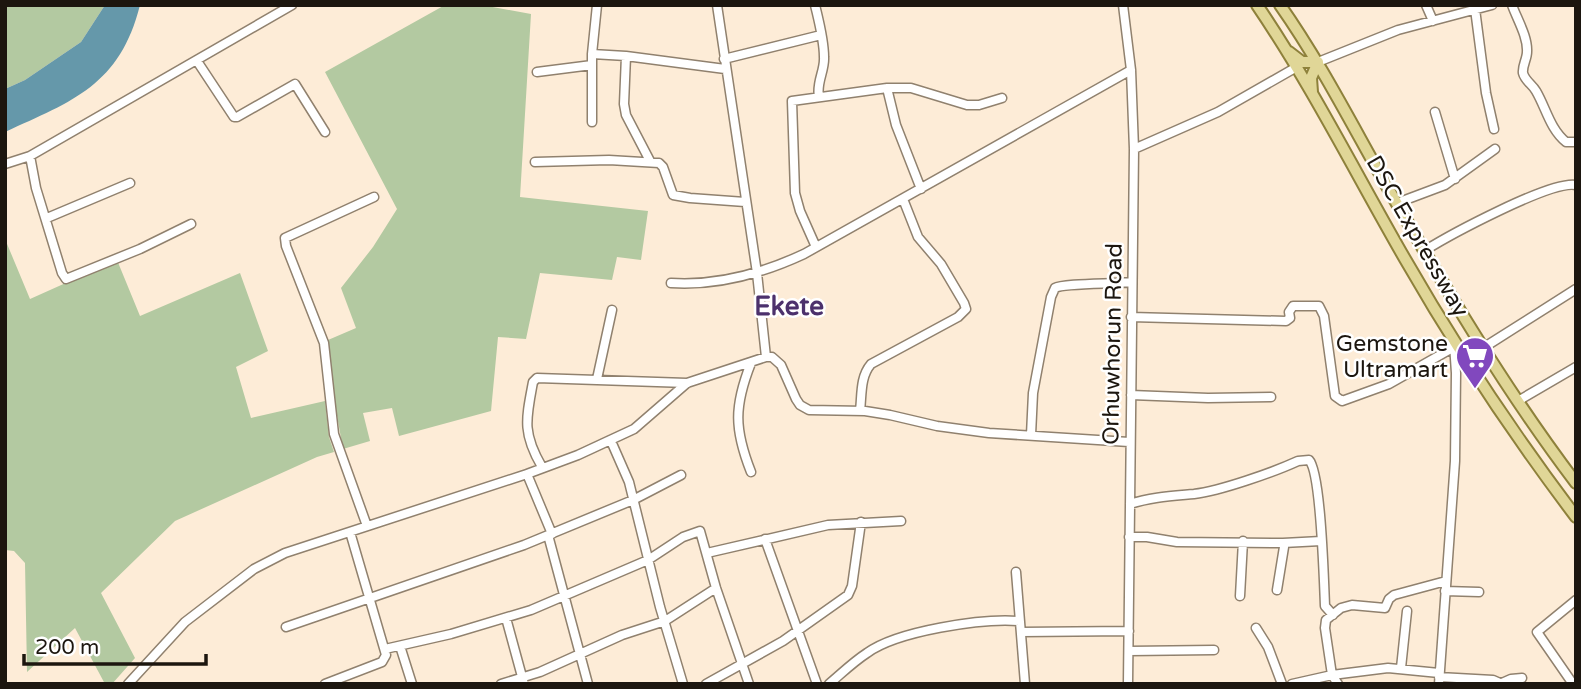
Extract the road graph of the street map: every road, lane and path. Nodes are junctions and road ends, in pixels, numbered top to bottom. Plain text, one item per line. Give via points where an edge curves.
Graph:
1 (292, 5) edge
2 (597, 5) edge
3 (717, 5) edge
4 (815, 5) edge
5 (1123, 5) edge
6 (1257, 5) edge
7 (1280, 5) edge
8 (1426, 5) edge
9 (1490, 5) edge
10 (1512, 5) edge
11 (1475, 9) junction
12 (1433, 21) junction
13 (821, 35) junction
14 (1281, 41) junction
15 (592, 54) junction
16 (626, 56) junction
17 (724, 59) junction
18 (197, 61) junction
19 (1318, 62) junction
20 (592, 65) junction
21 (1296, 68) junction
22 (725, 69) junction
23 (1131, 70) junction
24 (537, 72) dead end
25 (887, 88) junction
26 (819, 97) junction
27 (1002, 98) dead end
28 (1313, 98) junction
29 (1435, 113) dead end
30 (592, 122) dead end
31 (1494, 129) dead end
32 (326, 132) dead end
33 (1576, 142) edge
34 (1134, 149) junction
35 (1495, 149) dead end
36 (30, 156) junction
37 (535, 162) dead end
38 (650, 162) junction
39 (5, 164) edge
40 (1455, 179) junction
41 (130, 183) dead end
42 (1576, 185) edge
43 (921, 188) junction
44 (374, 197) dead end
45 (904, 199) junction
46 (745, 202) junction
47 (1397, 203) junction
48 (47, 218) junction
49 (191, 225) dead end
50 (816, 247) junction
51 (1424, 251) junction
52 (757, 273) junction
53 (1131, 282) junction
54 (671, 283) dead end
55 (1576, 289) edge
56 (612, 310) dead end
57 (1131, 317) junction
58 (1454, 341) junction
59 (1483, 348) junction
60 (766, 357) junction
61 (751, 363) junction
62 (1576, 367) edge
63 (597, 379) junction
64 (687, 383) junction
65 (1131, 395) junction
66 (1271, 397) dead end
67 (1518, 401) junction
68 (860, 411) junction
69 (1031, 435) junction
70 (611, 441) junction
71 (1129, 442) junction
72 (542, 467) junction
73 (751, 472) dead end
74 (527, 474) junction
75 (681, 475) dead end
76 (1576, 482) edge
77 (633, 500) junction
78 (1130, 504) junction
79 (1576, 517) edge
80 (901, 521) dead end
81 (861, 522) junction
82 (368, 526) junction
83 (350, 532) junction
84 (550, 534) junction
85 (1129, 537) junction
86 (765, 539) junction
87 (1243, 541) junction
88 (1321, 541) junction
89 (1283, 543) junction
90 (707, 553) junction
91 (648, 560) junction
92 (1016, 572) dead end
93 (1446, 581) junction
94 (716, 588) junction
95 (1276, 590) dead end
96 (1445, 592) junction
97 (1479, 592) dead end
98 (565, 594) junction
99 (1240, 596) dead end
100 (369, 597) junction
101 (1576, 600) edge
102 (1407, 611) dead end
103 (1333, 615) junction
104 (506, 618) junction
105 (665, 621) junction
106 (1019, 621) junction
107 (286, 627) dead end
108 (1256, 628) dead end
109 (798, 630) junction
110 (1129, 631) junction
111 (1021, 632) junction
112 (400, 646) junction
113 (385, 649) junction
114 (1214, 650) dead end
115 (1129, 651) junction
116 (581, 653) junction
117 (742, 664) junction
118 (1401, 668) junction
119 (1332, 675) junction
120 (1439, 678) edge
121 (1522, 678) dead end
122 (523, 681) edge
123 (128, 684) edge
124 (325, 684) edge
125 (412, 684) edge
126 (501, 684) edge
127 (588, 684) edge
128 (683, 684) edge
129 (706, 684) edge
130 (749, 684) edge
131 (817, 684) edge
132 (829, 684) edge
133 (1025, 684) edge
134 (1128, 684) edge
135 (1282, 684) edge
136 (1292, 684) edge
137 (1338, 684) edge
138 (1502, 684) edge
139 (1573, 684) edge

1 - 18 street
2 - 15 street
3 - 17 street
4 - 13 street
5 - 23 street, Orhuwhorun Road
6 - 14 main road, DSC Expressway
7 - 19 main road, DSC Expressway
8 - 12 street
9 - 11 street
10 - 33 street via 1527,46 1525,79 1562,139
11 - 12 street
11 - 31 street
12 - 19 street via 1363,42
13 - 17 street
13 - 26 street via 824,66
14 - 19 main road via 1298,60
14 - 21 main road, DSC Expressway
15 - 16 street
15 - 20 street
16 - 22 street
16 - 38 street via 626,115
17 - 22 street
18 - 32 street via 234,117 295,85
18 - 36 street
19 - 28 main road via 1311,78
19 - 47 main road, DSC Expressway
20 - 24 street
20 - 30 street
21 - 28 main road, DSC Expressway
21 - 34 street via 1218,112
22 - 46 street
23 - 34 street, Orhuwhorun Road
23 - 43 street
25 - 26 street
25 - 27 street via 911,88 967,105
25 - 43 street
26 - 50 street via 791,104 795,193
28 - 58 main road, DSC Expressway
29 - 40 street
34 - 53 street, Orhuwhorun Road
35 - 40 street
36 - 39 street
36 - 48 street
37 - 38 street
38 - 46 street via 662,163 673,195
40 - 47 street
41 - 48 street
42 - 51 street via 1535,196
43 - 45 street
44 - 82 street via 285,238 324,343 334,434
45 - 50 street
45 - 68 street via 918,237 941,264 965,309 871,364 865,371
46 - 52 street
47 - 51 main road, DSC Expressway
48 - 49 street via 66,279
50 - 52 street
51 - 59 main road, DSC Expressway
52 - 54 street
52 - 60 street
53 - 57 street, Orhuwhorun Road
53 - 69 street via 1055,288 1033,393
55 - 59 street
56 - 63 street
57 - 58 street via 1286,321 1293,306 1319,306 1335,396 1342,401 1389,384 1440,356
57 - 65 street, Orhuwhorun Road
58 - 79 main road, DSC Expressway
58 - 93 street via 1455,461
59 - 67 main road, DSC Expressway
60 - 61 street
60 - 68 street via 781,365 800,405 809,410
61 - 64 street
61 - 73 street via 738,428
62 - 67 street
63 - 64 street
63 - 72 street via 541,377 533,382 528,439
64 - 70 street via 634,429
65 - 66 street
65 - 71 street, Orhuwhorun Road
67 - 76 main road, DSC Expressway
68 - 69 street via 960,430
69 - 71 street
70 - 72 street
70 - 77 street
71 - 78 street, Orhuwhorun Road
72 - 74 street
74 - 82 street
74 - 84 street
75 - 77 street
77 - 84 street
77 - 91 street
78 - 85 street, Orhuwhorun Road
78 - 88 street via 1195,494 1309,460 1318,493
80 - 81 street
81 - 86 street
81 - 109 street via 850,592
82 - 83 street
83 - 100 street
83 - 123 street via 285,553 254,569 185,622
84 - 98 street
84 - 100 street
85 - 87 street
85 - 110 street, Orhuwhorun Road
86 - 90 street
86 - 109 street
87 - 89 street
87 - 99 street
88 - 89 street
88 - 103 street via 1325,606
89 - 95 street
90 - 91 street via 703,534 696,531
90 - 94 street
91 - 98 street
91 - 105 street
92 - 106 street
93 - 96 street
93 - 103 street via 1394,595 1385,608 1352,605
94 - 105 street
94 - 117 street
96 - 97 street
96 - 120 street
98 - 104 street
98 - 116 street
100 - 107 street
100 - 113 street
101 - 139 street via 1537,632
102 - 118 street
103 - 119 street via 1325,625
104 - 112 street
104 - 122 street
105 - 116 street
105 - 128 street
106 - 111 street
106 - 132 street via 906,635 867,652
108 - 135 street
109 - 117 street
109 - 131 street
110 - 111 street
110 - 115 street, Orhuwhorun Road
111 - 133 street
112 - 113 street
112 - 125 street
113 - 124 street via 382,662
114 - 115 street
115 - 134 street, Orhuwhorun Road
116 - 122 street
116 - 127 street
117 - 129 street
117 - 130 street
118 - 119 street
118 - 120 street
119 - 136 street
119 - 137 street
120 - 138 street
121 - 138 street
122 - 126 street

